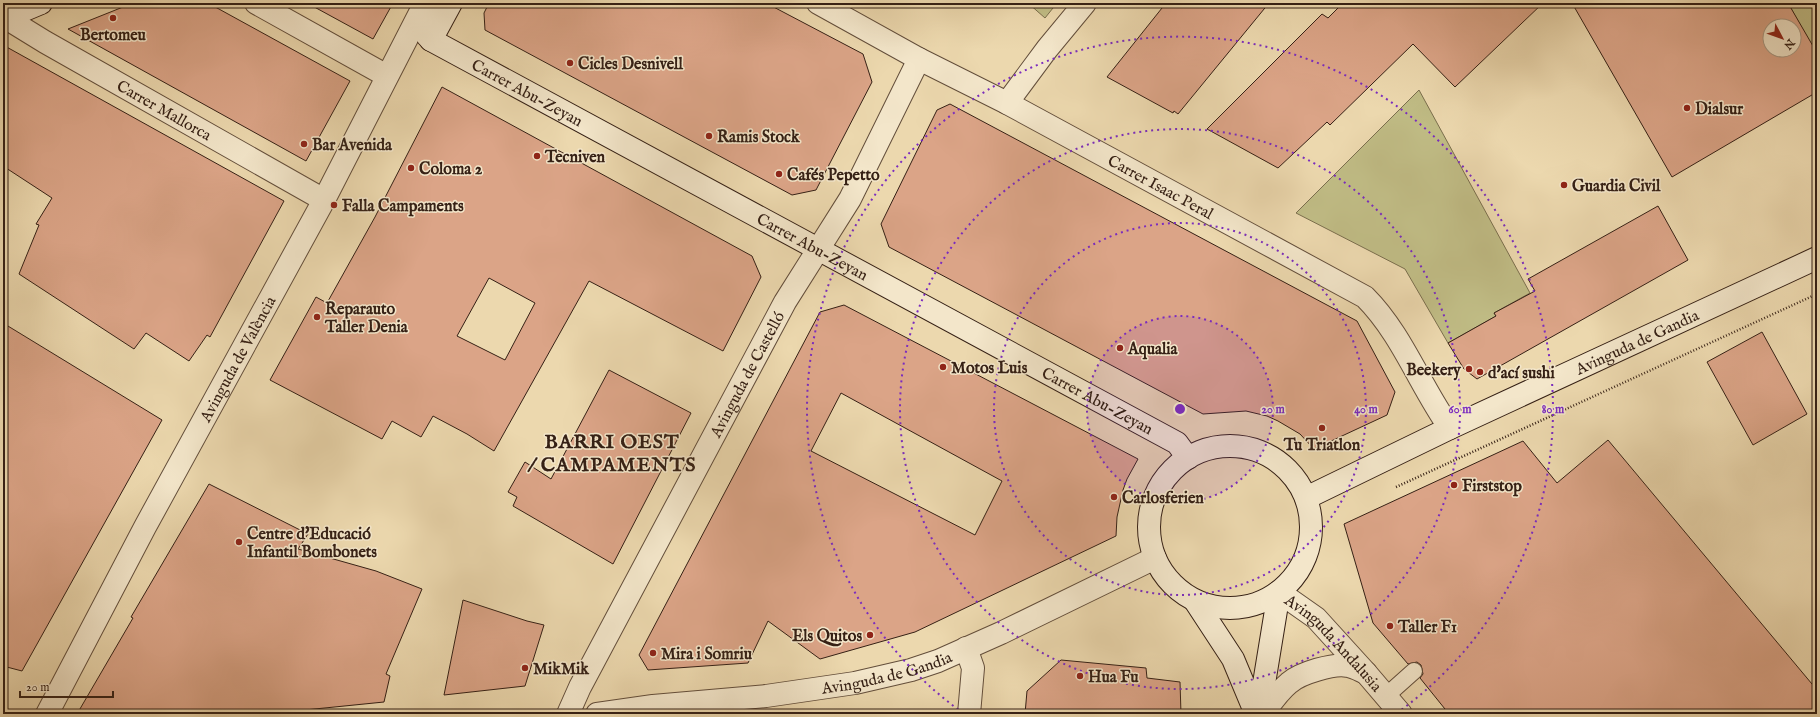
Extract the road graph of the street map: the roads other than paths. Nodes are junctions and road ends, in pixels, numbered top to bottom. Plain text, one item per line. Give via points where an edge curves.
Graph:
1 (41, 3) edge
2 (256, 3) edge
3 (426, 3) edge
4 (451, 3) edge
5 (818, 3) edge
6 (1085, 3) edge
7 (4, 18) edge
8 (431, 40) junction
9 (919, 58) junction
10 (387, 76) junction
11 (1007, 103) junction
12 (324, 200) junction
13 (817, 248) junction
14 (1817, 258) edge
15 (1450, 428) junction
16 (1188, 458) junction
17 (1306, 498) junction
18 (1155, 558) junction
19 (1279, 592) junction
20 (1195, 601) junction
21 (966, 648) junction
22 (1414, 671) dead end
23 (1366, 673) junction
24 (1386, 696) junction
25 (47, 714) edge
26 (568, 714) edge
27 (598, 714) edge
28 (968, 714) edge
29 (1256, 714) edge
30 (1259, 714) edge
31 (1263, 714) edge
32 (1401, 714) edge

1 - 7 street
2 - 10 street
3 - 8 street, Avinguda de València via 422,26
3 - 10 street, Avinguda de València
4 - 8 street
5 - 9 street, Carrer Isaac Peral
6 - 11 street
7 - 12 street, Carrer Mallorca
8 - 13 street, Carrer Abu-Zeyan
9 - 11 street, Carrer Isaac Peral
9 - 13 street, Avinguda de Castelló via 850,200
10 - 12 street, Avinguda de València
11 - 15 street, Carrer Isaac Peral via 1365,297 1390,326 1436,409
12 - 25 street, Avinguda de València
13 - 16 street, Carrer Abu-Zeyan via 1177,443
13 - 26 street, Avinguda de Castelló via 785,302
14 - 15 street, Avinguda de Gandia
15 - 17 street, Avinguda de Gandia
16 - 17 street via 1203,450 1229,445 1254,449 1277,460 1295,478
16 - 18 street via 1163,481 1152,504 1148,529
17 - 19 street via 1311,526 1308,551 1296,574
18 - 20 street via 1165,577 1179,591
18 - 21 street, Avinguda de Gandia
19 - 20 street via 1256,604 1238,608 1219,608
19 - 23 street, Avinguda Andalusia via 1316,618
19 - 30 street
20 - 29 street via 1233,659
21 - 27 street, Avinguda de Gandia via 911,670 855,683 766,696 653,706
21 - 28 street via 973,668
22 - 24 lane
23 - 24 street, Avinguda Andalusia
23 - 31 street via 1348,666 1330,667 1309,673 1290,681
24 - 32 street, Avinguda Andalusia

